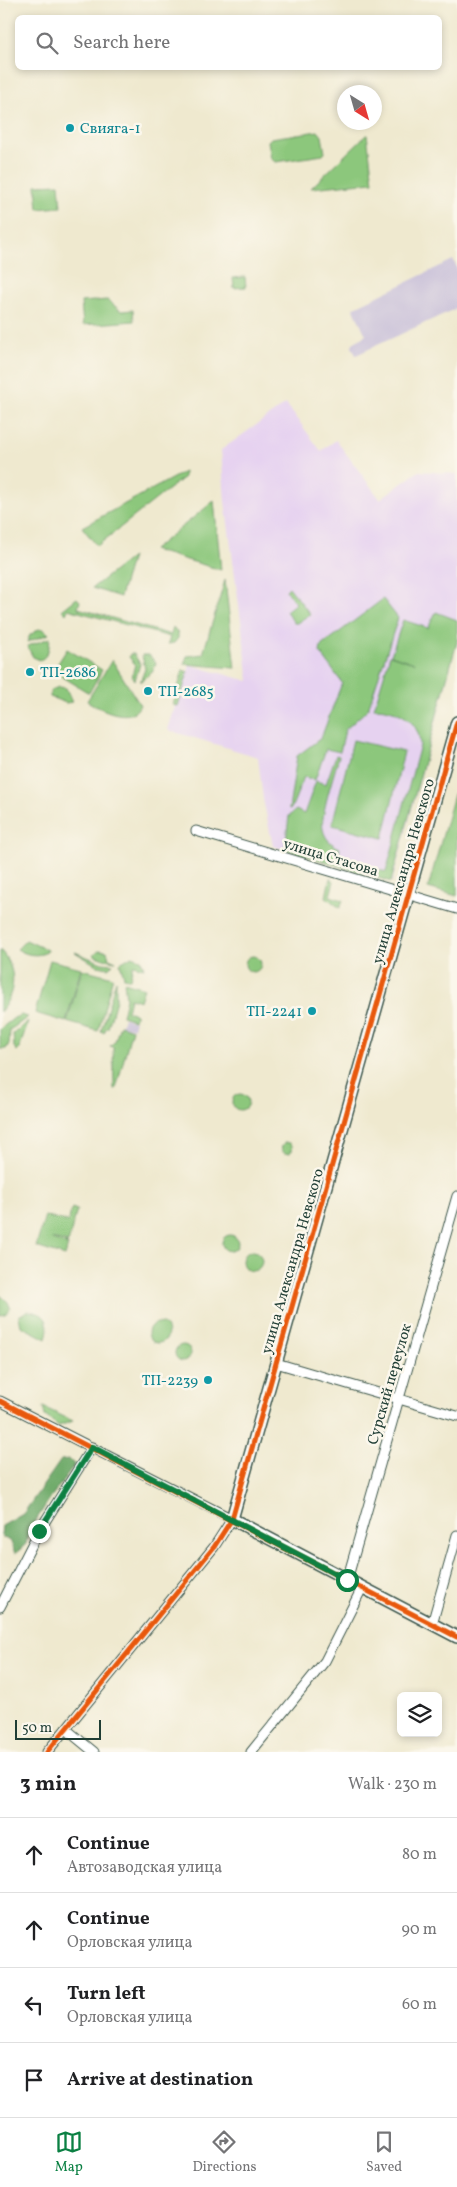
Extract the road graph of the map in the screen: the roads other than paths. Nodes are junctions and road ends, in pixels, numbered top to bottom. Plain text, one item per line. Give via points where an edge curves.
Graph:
1 (457, 722) edge
2 (196, 831) dead end
3 (409, 896) junction
4 (457, 909) edge
5 (457, 1196) edge
6 (276, 1363) junction
7 (399, 1398) junction
8 (0, 1400) edge
9 (457, 1416) edge
10 (92, 1447) junction
11 (232, 1519) junction
12 (457, 1535) edge
13 (347, 1580) junction
14 (362, 1588) junction
15 (0, 1607) edge
16 (432, 1624) junction
17 (457, 1637) edge
18 (66, 1729) junction
19 (47, 1752) edge
20 (94, 1752) edge
21 (250, 1752) edge

1 - 3 street, улица Александра Невского
2 - 3 street, улица Стасова
3 - 4 street, улица Стасова
3 - 6 street, улица Александра Невского
5 - 7 street, Сурский переулок
6 - 7 street
6 - 11 street, улица Александра Невского
7 - 9 street
7 - 13 street, Сурский переулок
8 - 10 street
10 - 11 street
10 - 15 street via 39,1531
11 - 13 street
11 - 18 street, улица Александра Невского via 218,1541
12 - 16 street
13 - 14 street
14 - 16 street
14 - 21 street via 325,1661
16 - 17 street
18 - 19 street, улица Александра Невского
18 - 20 street

